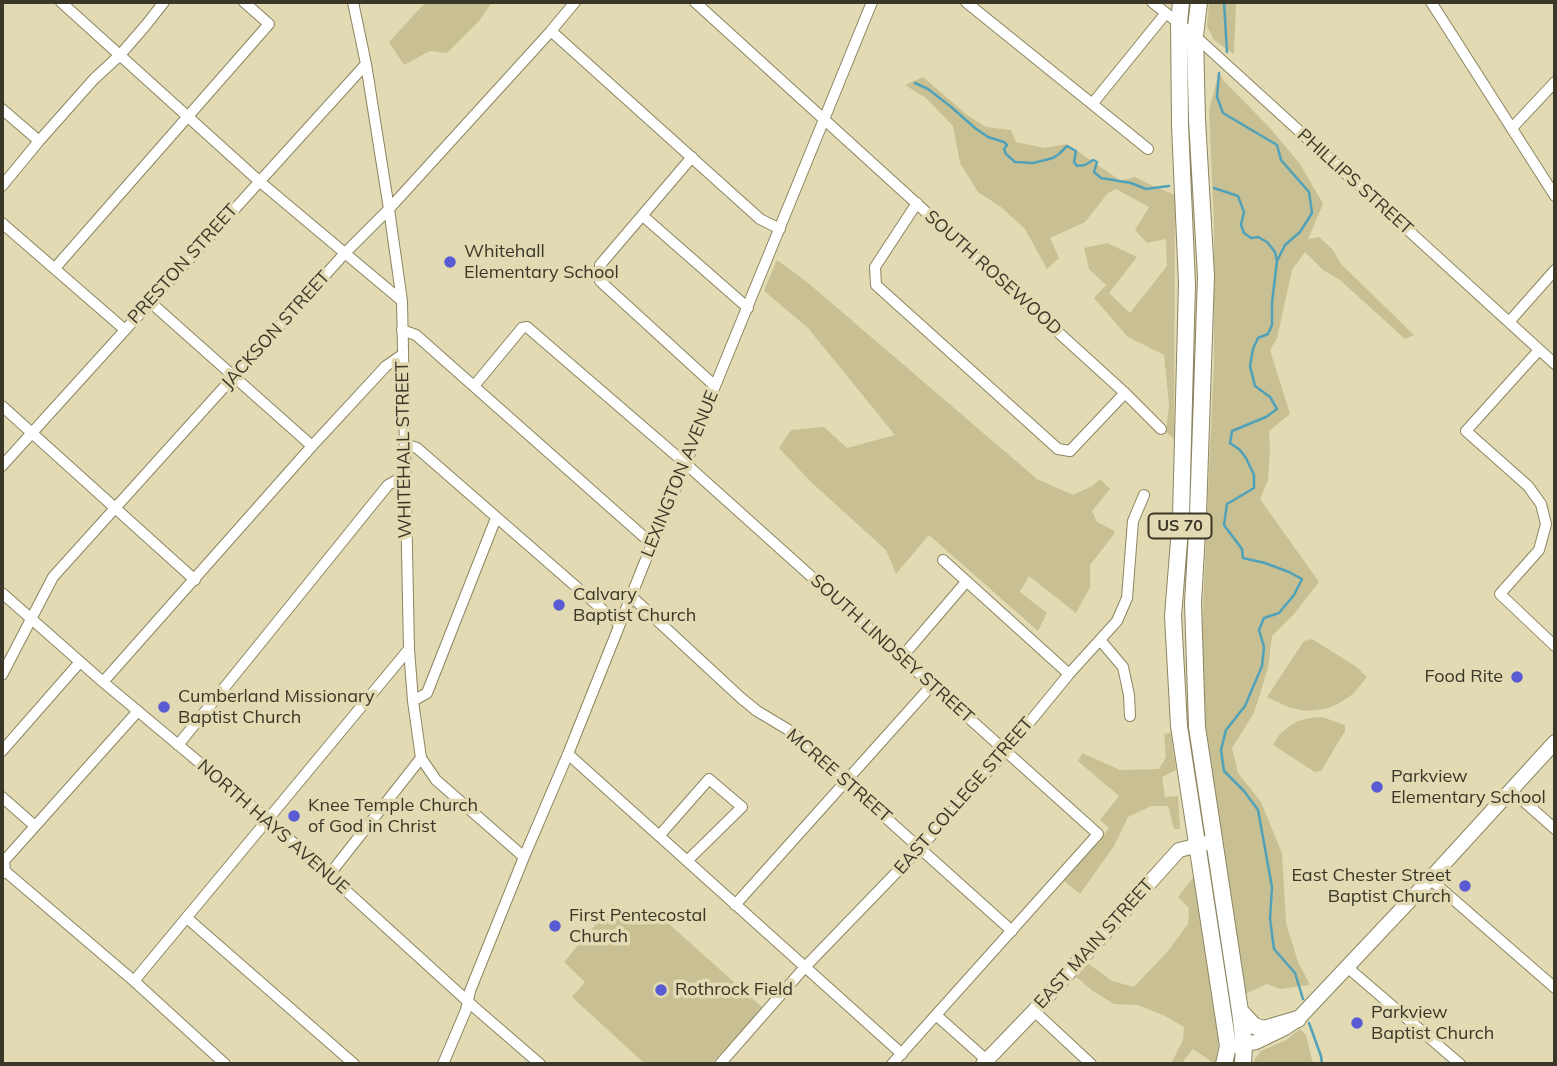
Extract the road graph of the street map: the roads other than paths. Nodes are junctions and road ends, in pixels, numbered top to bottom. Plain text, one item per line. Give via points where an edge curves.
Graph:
1 (61, 2) edge
2 (164, 2) edge
3 (244, 2) edge
4 (353, 2) edge
5 (575, 2) edge
6 (695, 2) edge
7 (872, 2) edge
8 (965, 2) edge
9 (1152, 2) edge
10 (1181, 2) edge
11 (1199, 2) edge
12 (1431, 2) edge
13 (1172, 18) junction
14 (551, 31) junction
15 (1195, 36) junction
16 (120, 55) junction
17 (366, 64) junction
18 (1555, 82) edge
19 (1093, 103) junction
20 (2, 109) edge
21 (188, 117) junction
22 (824, 118) junction
23 (1512, 128) junction
24 (39, 141) junction
25 (1148, 149) dead end
26 (692, 157) junction
27 (259, 181) junction
28 (2, 187) edge
29 (1555, 196) edge
30 (917, 203) junction
31 (389, 209) junction
32 (643, 216) junction
33 (2, 223) edge
34 (780, 229) junction
35 (345, 253) junction
36 (55, 268) junction
37 (1555, 270) edge
38 (149, 301) junction
39 (401, 301) junction
40 (748, 308) junction
41 (1510, 322) junction
42 (124, 329) junction
43 (402, 330) junction
44 (1539, 350) junction
45 (402, 355) junction
46 (1555, 364) edge
47 (234, 377) junction
48 (474, 386) junction
49 (715, 386) junction
50 (1125, 393) junction
51 (2, 406) edge
52 (1161, 429) dead end
53 (32, 432) junction
54 (405, 444) junction
55 (312, 446) junction
56 (686, 464) junction
57 (2, 466) edge
58 (404, 476) junction
59 (1144, 495) dead end
60 (115, 508) junction
61 (496, 518) junction
62 (652, 544) junction
63 (943, 561) dead end
64 (195, 580) junction
65 (965, 582) junction
66 (2, 593) edge
67 (632, 597) junction
68 (32, 619) junction
69 (619, 624) junction
70 (1100, 640) junction
71 (1555, 646) edge
72 (408, 649) junction
73 (901, 657) junction
74 (80, 662) junction
75 (1069, 674) junction
76 (2, 675) edge
77 (103, 682) junction
78 (932, 685) junction
79 (413, 701) junction
80 (138, 711) junction
81 (1130, 716) dead end
82 (1555, 742) edge
83 (178, 745) junction
84 (2, 751) edge
85 (1006, 751) junction
86 (568, 754) junction
87 (421, 758) junction
88 (846, 782) junction
89 (1511, 790) junction
90 (2, 797) edge
91 (267, 819) junction
92 (35, 826) junction
93 (1555, 829) edge
94 (659, 836) junction
95 (1215, 841) junction
96 (1198, 845) junction
97 (920, 848) junction
98 (524, 857) junction
99 (687, 861) junction
100 (3, 872) edge
101 (329, 875) junction
102 (1430, 879) junction
103 (735, 905) junction
104 (187, 918) junction
105 (1012, 930) junction
106 (805, 967) junction
107 (1347, 967) junction
108 (134, 981) junction
109 (1555, 988) edge
110 (468, 1002) junction
111 (1034, 1011) junction
112 (1240, 1011) junction
113 (936, 1015) junction
114 (1298, 1019) junction
115 (1236, 1046) junction
116 (902, 1054) junction
117 (987, 1063) edge
118 (225, 1064) edge
119 (354, 1064) edge
120 (443, 1064) edge
121 (540, 1064) edge
122 (720, 1064) edge
123 (892, 1064) edge
124 (1091, 1064) edge
125 (1224, 1064) edge
126 (1243, 1064) edge
127 (1460, 1064) edge

1 - 16 street
2 - 16 street
3 - 21 street via 270,24
4 - 17 street, WHITEHALL STREET
5 - 14 street, JACKSON STREET
6 - 22 street, SOUTH ROSEWOOD
7 - 22 street, LEXINGTON AVENUE
8 - 19 street
9 - 13 street, PHILLIPS STREET
10 - 13 highway, US 70
11 - 15 highway, US 70
12 - 23 street
13 - 15 street, PHILLIPS STREET
13 - 19 street
13 - 96 highway, US 70 via 1187,284 1181,516 1173,616 1179,726
14 - 26 street
14 - 31 street, JACKSON STREET
15 - 41 street, PHILLIPS STREET
15 - 95 highway, US 70 via 1206,275 1193,603 1197,727
16 - 21 street
16 - 24 street
17 - 27 street, PRESTON STREET
17 - 31 street, WHITEHALL STREET
18 - 23 street
19 - 25 street
20 - 24 street
21 - 27 street
21 - 36 street
22 - 30 street, SOUTH ROSEWOOD
22 - 34 street, LEXINGTON AVENUE
23 - 29 street
24 - 28 street
26 - 32 street
26 - 34 street via 760,219
27 - 35 street
27 - 38 street, PRESTON STREET
30 - 50 street, SOUTH ROSEWOOD
30 - 50 street via 875,267 876,285 1058,449 1070,451
31 - 35 street, JACKSON STREET
31 - 39 street, WHITEHALL STREET
32 - 40 street
32 - 49 street via 600,265 600,281
33 - 36 street
34 - 40 street, LEXINGTON AVENUE
35 - 39 street
35 - 47 street, JACKSON STREET
36 - 42 street
37 - 41 street
38 - 42 street, PRESTON STREET
38 - 47 street
39 - 43 street, WHITEHALL STREET
40 - 49 street, LEXINGTON AVENUE
41 - 44 street, PHILLIPS STREET
42 - 53 street, PRESTON STREET
43 - 45 street, WHITEHALL STREET
43 - 48 street via 416,335
44 - 46 street, PHILLIPS STREET
44 - 71 street via 1466,431 1528,486 1541,504 1546,524 1539,550 1500,594
45 - 54 street, WHITEHALL STREET
45 - 55 street via 386,366
47 - 55 street
47 - 60 street, JACKSON STREET
48 - 56 street, SOUTH LINDSEY STREET via 527,327
48 - 62 street
49 - 56 street, LEXINGTON AVENUE
50 - 52 street, SOUTH ROSEWOOD
51 - 53 street
53 - 57 street, PRESTON STREET
53 - 60 street
54 - 58 street, WHITEHALL STREET
54 - 61 street via 417,448
55 - 64 street
56 - 62 street, LEXINGTON AVENUE
56 - 73 street, SOUTH LINDSEY STREET
58 - 72 street, WHITEHALL STREET
58 - 83 street via 388,485
59 - 70 street, EAST COLLEGE STREET via 1133,521 1126,598 1117,621
60 - 64 street
60 - 68 street, JACKSON STREET via 53,578
61 - 69 street
61 - 79 street via 427,693
62 - 67 street, LEXINGTON AVENUE
63 - 65 street
64 - 77 street
65 - 73 street
65 - 75 street
66 - 68 street, NORTH HAYS AVENUE
67 - 69 street, LEXINGTON AVENUE
67 - 88 street, MCREE STREET via 741,698 812,748
68 - 74 street, NORTH HAYS AVENUE
68 - 76 street, JACKSON STREET
69 - 86 street, LEXINGTON AVENUE
70 - 75 street, EAST COLLEGE STREET
70 - 81 street via 1123,667
72 - 79 street, WHITEHALL STREET
72 - 91 street
73 - 78 street, SOUTH LINDSEY STREET
74 - 77 street, NORTH HAYS AVENUE
74 - 84 street
75 - 85 street, EAST COLLEGE STREET
77 - 80 street, NORTH HAYS AVENUE
78 - 85 street, SOUTH LINDSEY STREET
78 - 88 street
79 - 87 street, WHITEHALL STREET
80 - 83 street, NORTH HAYS AVENUE
80 - 92 street
82 - 89 main road
83 - 91 street, NORTH HAYS AVENUE
85 - 97 street, EAST COLLEGE STREET
85 - 105 street, SOUTH LINDSEY STREET via 1098,834
86 - 94 street
86 - 98 street, LEXINGTON AVENUE
87 - 98 street, WHITEHALL STREET via 436,780
87 - 101 street
88 - 97 street, MCREE STREET
88 - 103 street
89 - 93 street
89 - 102 main road
90 - 92 street
91 - 101 street, NORTH HAYS AVENUE
91 - 104 street
92 - 100 street via 4,861
94 - 99 street
94 - 99 street via 709,779 742,807
95 - 96 main road, EAST MAIN STREET
95 - 112 highway, US 70
96 - 111 main road, EAST MAIN STREET via 1179,850
96 - 115 highway, US 70
97 - 105 street, MCREE STREET
97 - 106 street, EAST COLLEGE STREET
98 - 110 street, LEXINGTON AVENUE
99 - 103 street
100 - 108 street
101 - 110 street, NORTH HAYS AVENUE
102 - 107 main road
102 - 109 street
103 - 106 street
104 - 108 street
104 - 119 street
105 - 113 street
106 - 116 street
106 - 122 street, EAST COLLEGE STREET
107 - 114 main road
107 - 127 street
108 - 118 street
110 - 120 street, LEXINGTON AVENUE
110 - 121 street, NORTH HAYS AVENUE
111 - 117 main road, EAST MAIN STREET
111 - 124 street
112 - 114 highway via 1254,1026 1264,1029
112 - 115 highway, US 70
113 - 116 street
113 - 117 street
114 - 115 main road via 1256,1042
115 - 125 highway, US 70
115 - 126 highway, US 70
116 - 123 street

